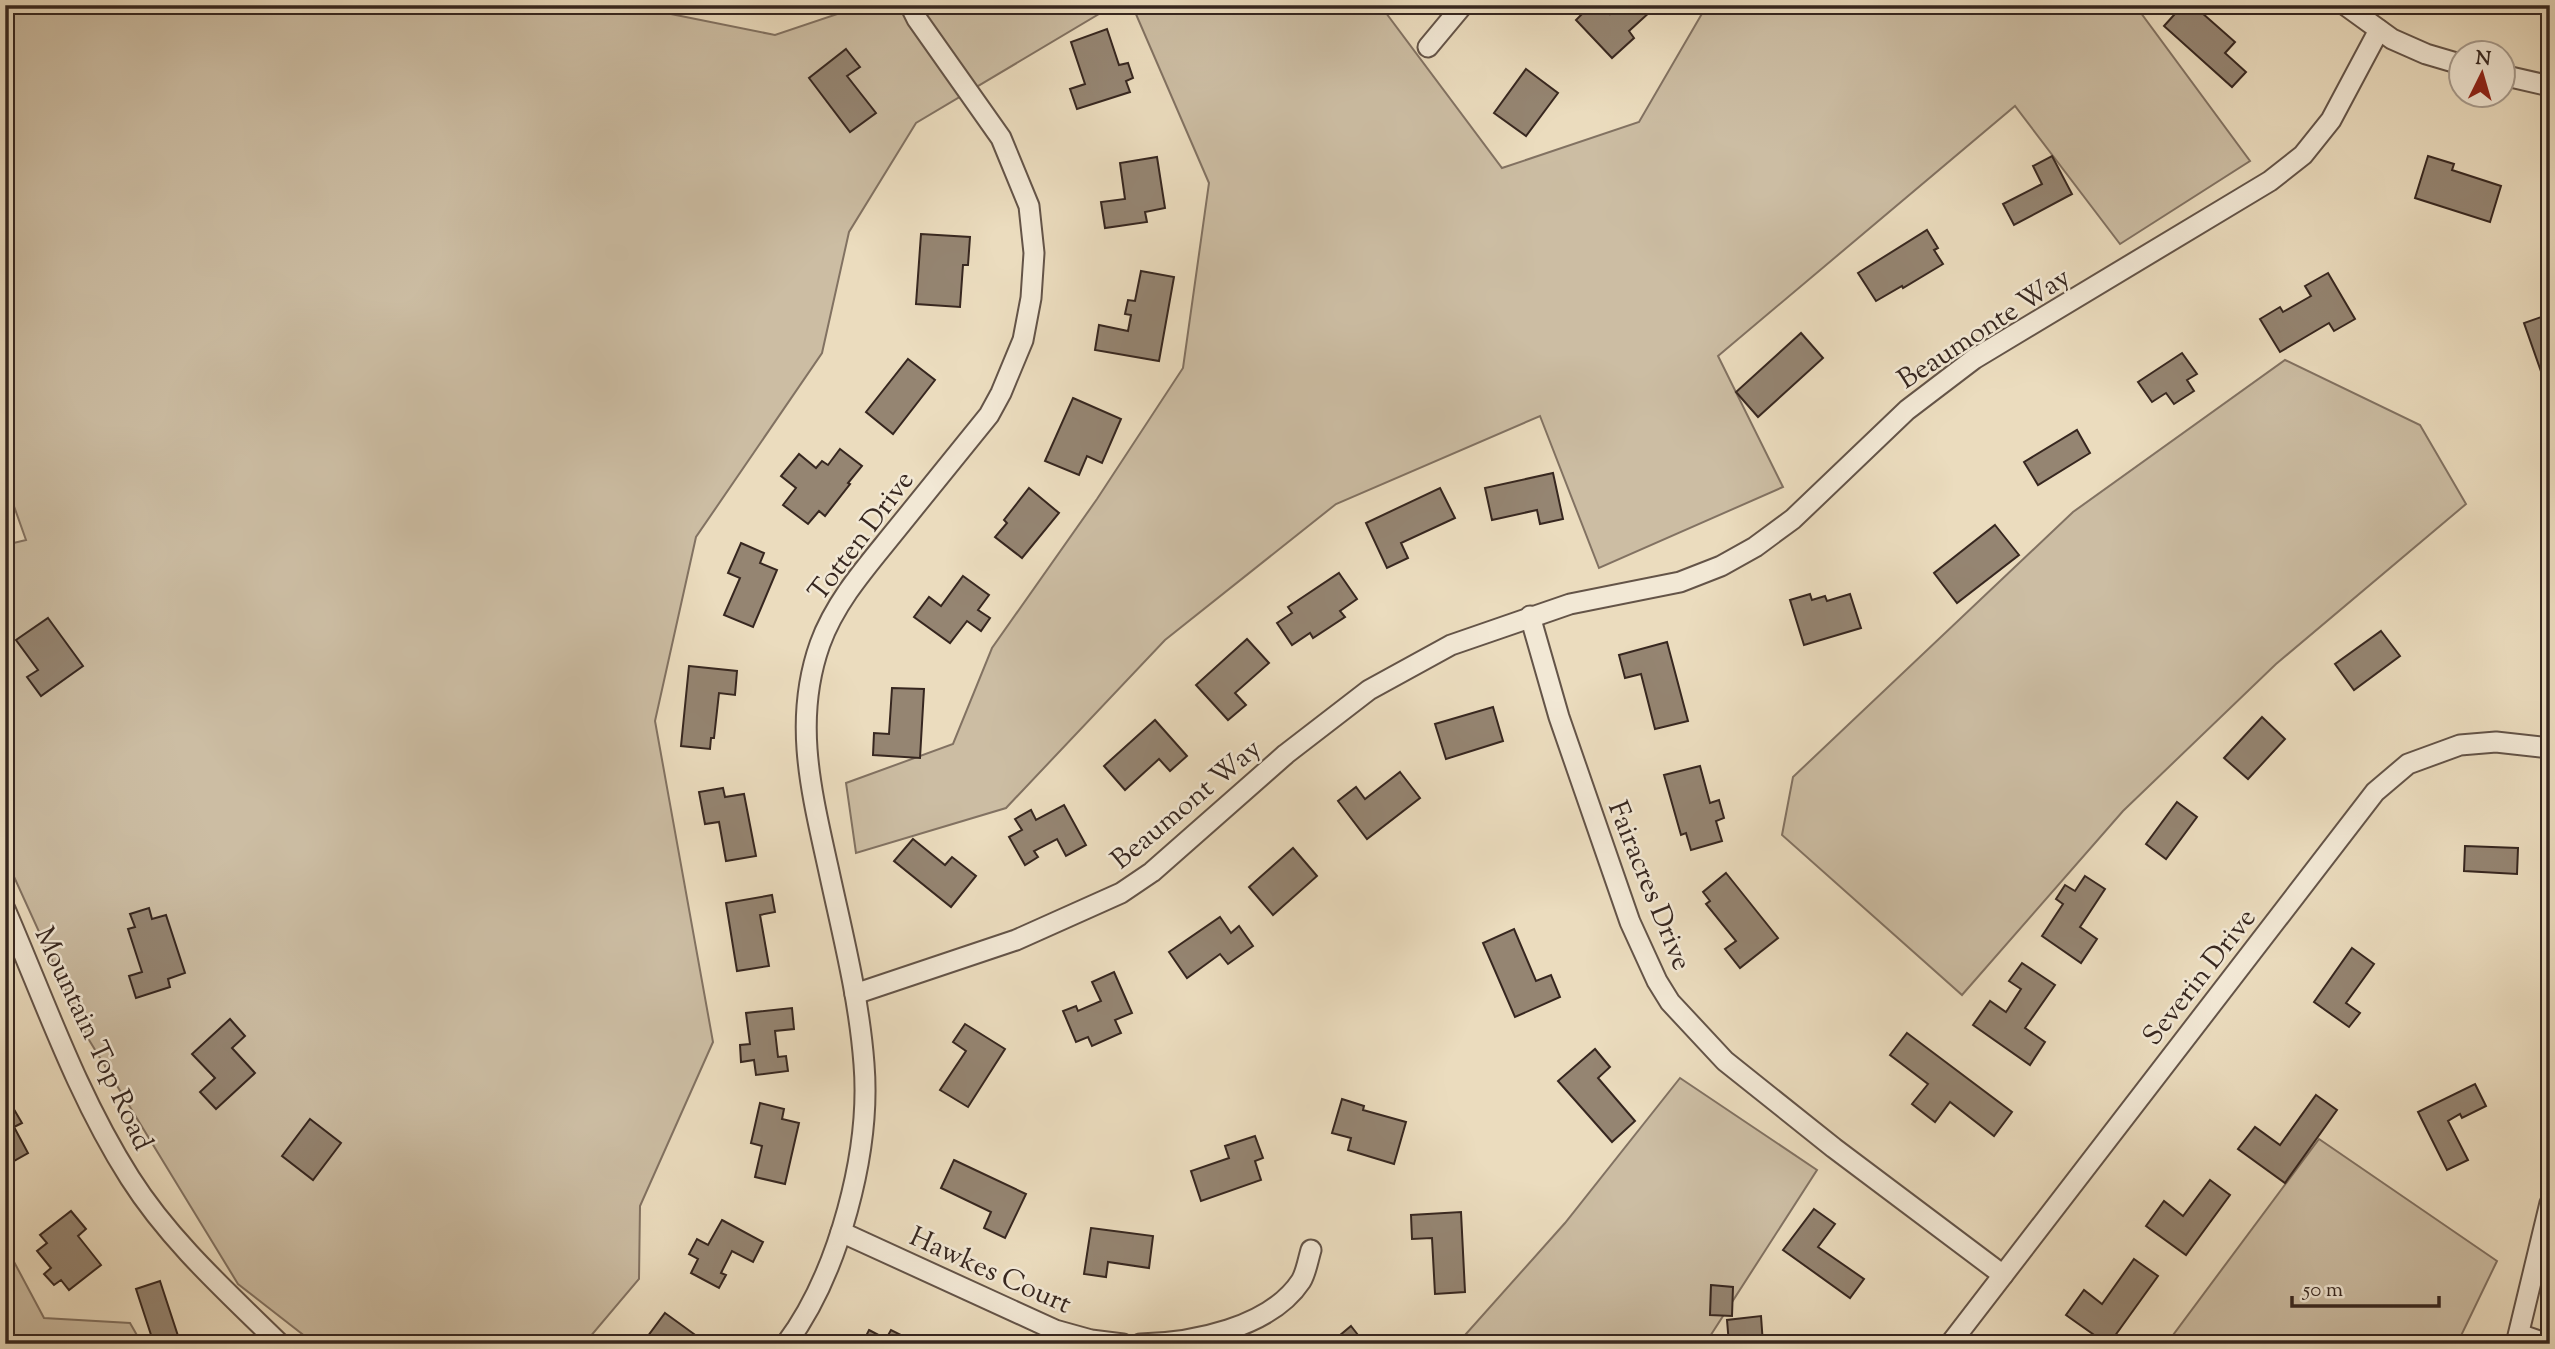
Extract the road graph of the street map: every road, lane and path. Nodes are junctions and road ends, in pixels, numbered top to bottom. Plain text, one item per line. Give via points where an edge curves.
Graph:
1 (910, 5) edge
2 (1463, 5) edge
3 (2345, 5) edge
4 (2379, 30) junction
5 (1428, 47) dead end
6 (2446, 60) edge
7 (2516, 78) edge
8 (2550, 86) edge
9 (1530, 616) junction
10 (2550, 748) edge
11 (5, 909) edge
12 (855, 994) junction
13 (2550, 1203) edge
14 (841, 1232) junction
15 (1311, 1251) dead end
16 (2003, 1275) junction
17 (2518, 1339) edge
18 (280, 1344) edge
19 (786, 1344) edge
20 (1123, 1344) edge
21 (1140, 1344) edge
22 (1950, 1344) edge
23 (2548, 1344) edge

1 - 12 street, Totten Drive via 1008,152 1029,206 1034,253 1023,340 1001,394 851,586 820,643 811,674 804,724 808,776
2 - 5 street
3 - 4 street
4 - 6 street
4 - 9 street, Beaumonte Way via 2331,120 2303,155 2270,181 1974,359 1906,410 1793,519 1755,547 1679,582
7 - 8 street
9 - 12 street, Beaumont Way via 1451,645 1369,690 1121,893 1016,940
9 - 16 street, Fairacres Drive via 1559,717 1630,922 1670,1002 1725,1061
10 - 16 street, Severin Drive via 2496,741 2460,745 2408,764 2375,792
11 - 18 street, Mountain Top Road via 84,1095 131,1180 214,1280
12 - 14 street, Totten Drive via 864,1065 863,1118 854,1184
13 - 17 street
14 - 19 street, Totten Drive via 820,1287
14 - 20 street, Hawkes Court via 1055,1330
15 - 21 street via 1303,1279 1264,1315 1197,1338
16 - 22 street, Severin Drive
17 - 23 street

